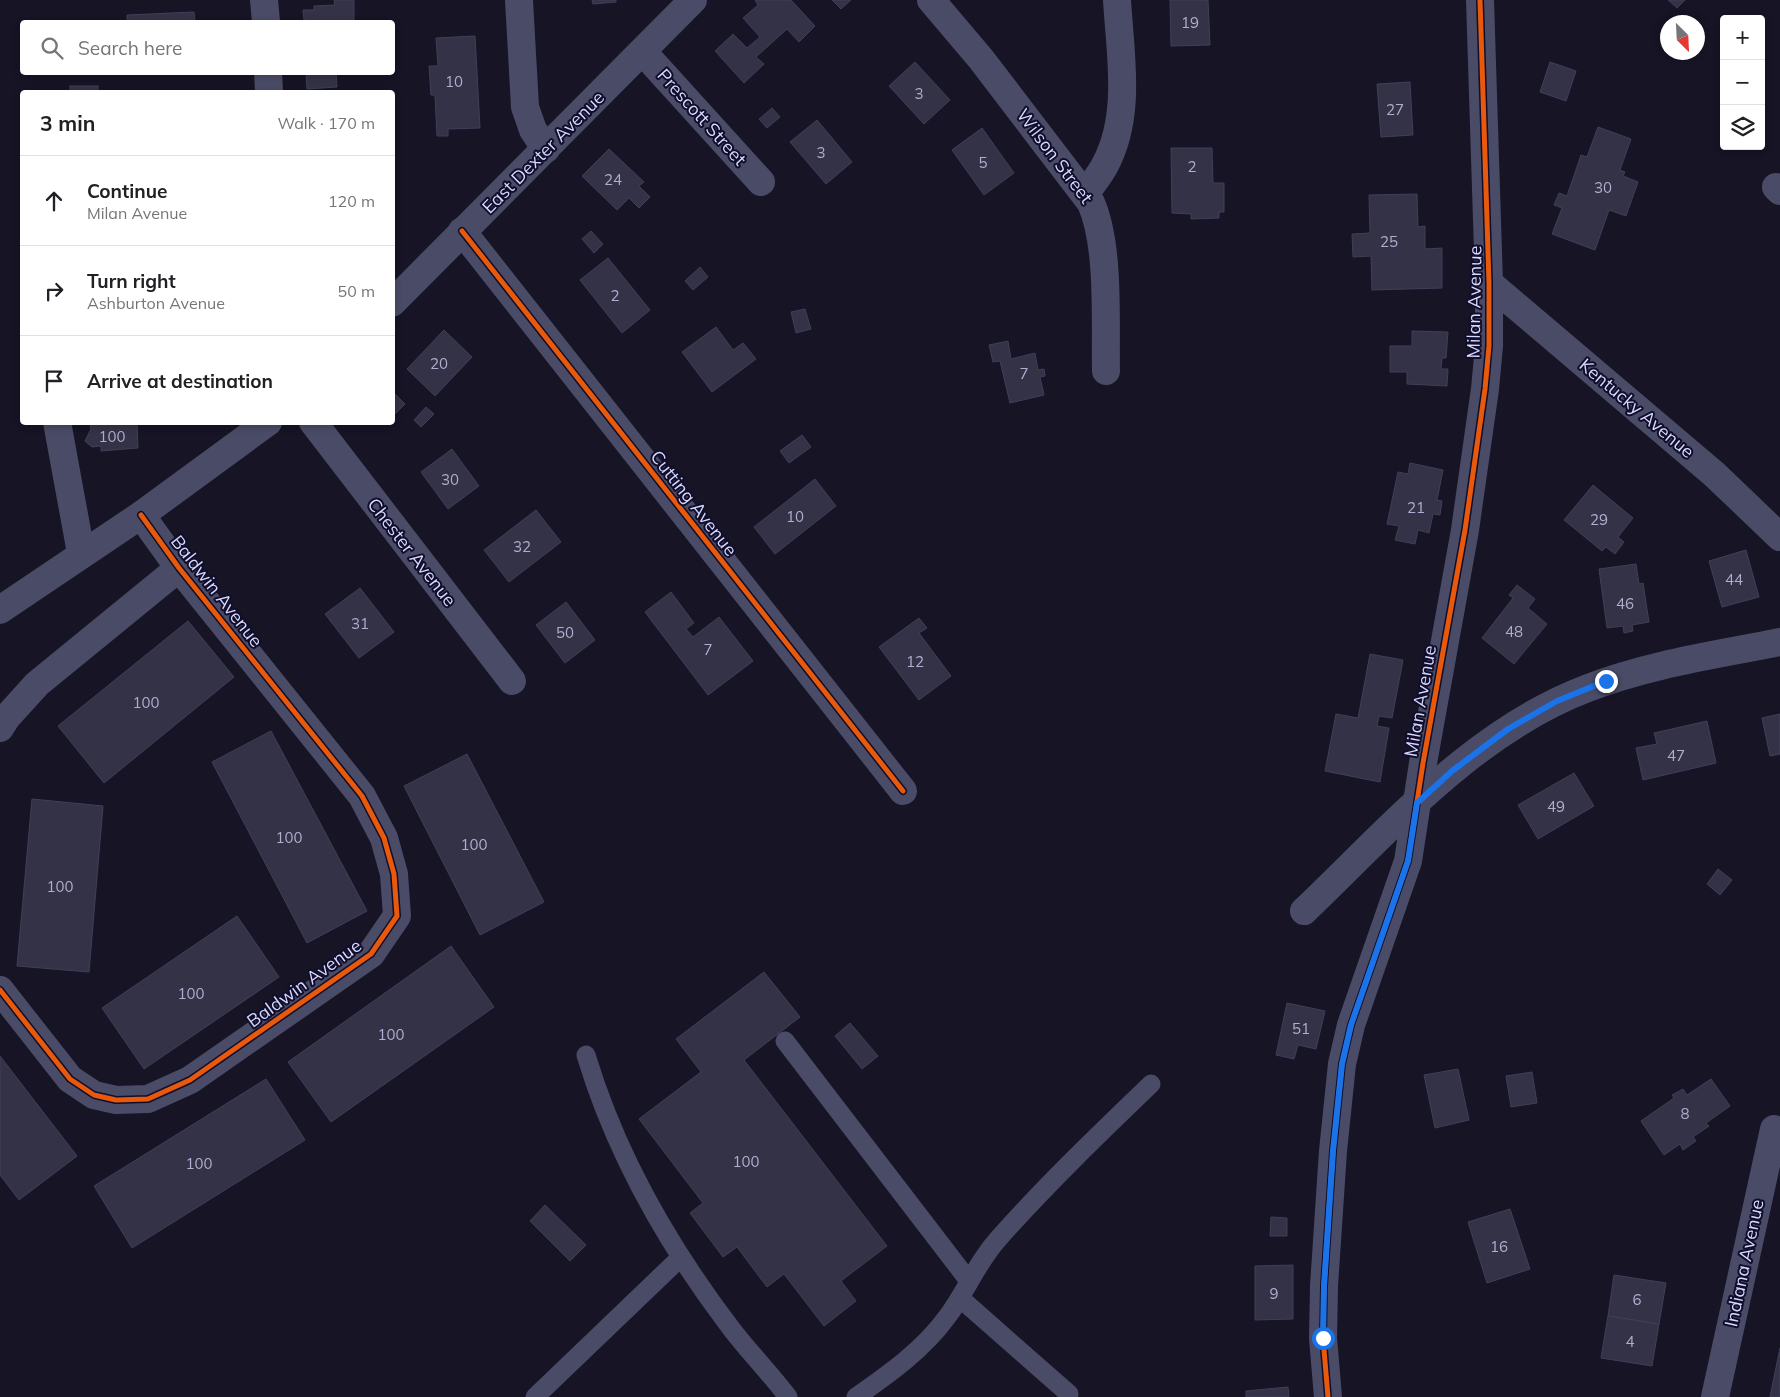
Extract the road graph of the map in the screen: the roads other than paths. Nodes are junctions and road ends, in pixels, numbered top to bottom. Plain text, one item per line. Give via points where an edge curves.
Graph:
1 (264, 0) edge
2 (519, 0) edge
3 (693, 0) edge
4 (931, 0) edge
5 (1117, 0) edge
6 (1480, 0) edge
7 (266, 20) edge
8 (643, 52) junction
9 (268, 75) edge
10 (269, 90) edge
11 (546, 149) junction
12 (761, 182) dead end
13 (1086, 193) junction
14 (462, 231) junction
15 (1489, 283) junction
16 (395, 300) edge
17 (1106, 371) dead end
18 (57, 425) edge
19 (264, 425) edge
20 (315, 425) edge
21 (141, 515) junction
22 (1780, 537) edge
23 (82, 553) junction
24 (179, 568) junction
25 (0, 610) edge
26 (1780, 642) edge
27 (512, 681) dead end
28 (0, 728) edge
29 (903, 792) dead end
30 (1417, 803) junction
31 (1304, 911) dead end
32 (0, 990) edge
33 (785, 1041) dead end
34 (586, 1055) dead end
35 (1150, 1084) dead end
36 (1774, 1130) dead end
37 (680, 1258) junction
38 (969, 1281) junction
39 (960, 1298) junction
40 (1069, 1394) dead end
41 (535, 1397) edge
42 (788, 1397) edge
43 (856, 1397) edge
44 (1328, 1397) edge
45 (1716, 1397) edge

1 - 7 street
2 - 11 street via 525,107
3 - 8 street, East Dexter Avenue
4 - 13 street, Wilson Street
5 - 13 street via 1121,110 1106,164
6 - 15 street, Milan Avenue
8 - 11 street, East Dexter Avenue
8 - 12 street, Prescott Street
9 - 10 street
11 - 14 street, East Dexter Avenue
13 - 17 street, Wilson Street via 1099,222 1103,244
14 - 16 street, East Dexter Avenue
14 - 29 street, Cutting Avenue
15 - 22 street, Kentucky Avenue via 1714,474
15 - 30 street, Milan Avenue via 1489,346 1478,450
18 - 23 street
19 - 21 street
20 - 27 street, Chester Avenue
21 - 23 street
21 - 24 street, Baldwin Avenue
23 - 25 street
24 - 28 street, Baldwin Avenue via 37,684
24 - 32 street, Baldwin Avenue via 362,796 384,838 394,874 398,916 371,954 190,1080 148,1099 116,1100 94,1095 70,1079
26 - 30 street via 1650,669 1586,688 1557,701 1488,743
30 - 31 street
30 - 44 street, Milan Avenue via 1408,861 1351,1025 1342,1064 1324,1286 1323,1338
33 - 38 lane
34 - 37 lane via 624,1158
35 - 38 lane via 998,1239
36 - 45 street, Indiana Avenue
37 - 41 lane
37 - 42 lane via 731,1328
38 - 39 lane
39 - 40 lane
39 - 43 lane via 928,1340 892,1372

